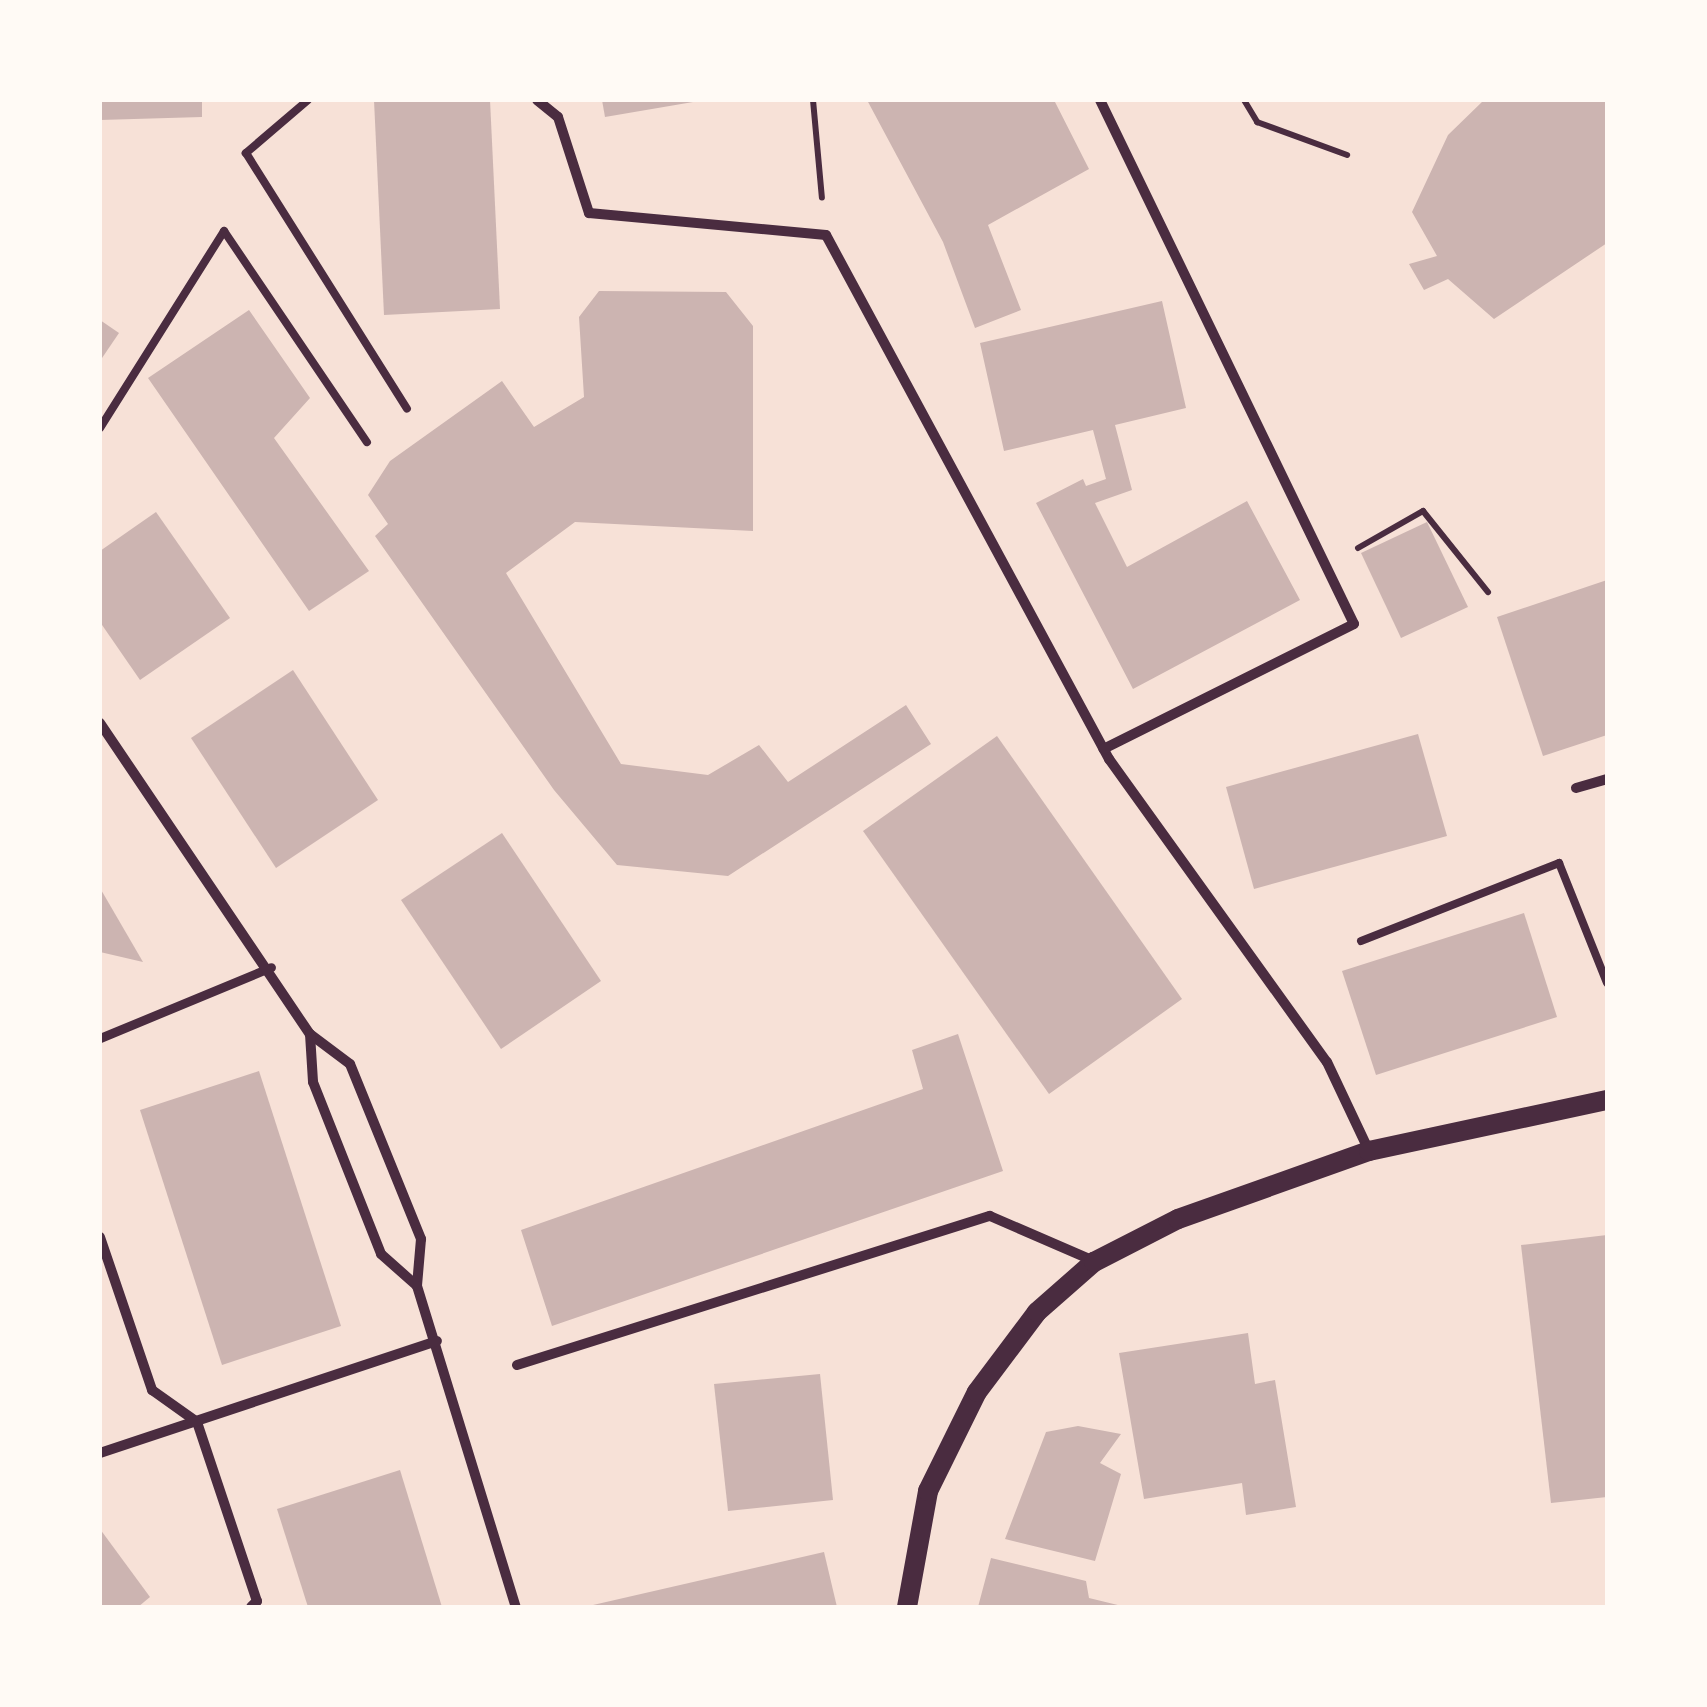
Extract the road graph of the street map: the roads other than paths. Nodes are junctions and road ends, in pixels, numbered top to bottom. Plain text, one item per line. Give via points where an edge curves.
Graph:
1 (308, 100) edge
2 (537, 100) edge
3 (1100, 100) edge
4 (407, 409) dead end
5 (100, 428) edge
6 (367, 442) dead end
7 (100, 723) edge
8 (1103, 749) junction
9 (1607, 779) edge
10 (1576, 788) dead end
11 (1361, 941) dead end
12 (271, 967) junction
13 (1607, 983) edge
14 (310, 1034) junction
15 (100, 1038) edge
16 (1607, 1100) edge
17 (1369, 1151) junction
18 (100, 1237) edge
19 (1094, 1262) junction
20 (417, 1286) junction
21 (437, 1341) junction
22 (518, 1365) dead end
23 (197, 1422) junction
24 (100, 1453) edge
25 (256, 1605) edge
26 (516, 1607) edge
27 (908, 1607) edge

1 - 4 lane via 246,154
2 - 8 street via 558,116 589,214 826,235
3 - 8 street via 1354,624
5 - 6 lane via 224,231
7 - 12 street
8 - 17 street via 1327,1062
9 - 10 street
11 - 13 lane via 1559,864
12 - 14 street
12 - 15 street
14 - 20 street via 313,1082 381,1254
14 - 20 street via 350,1064 420,1239
16 - 17 main road
17 - 19 main road via 1178,1219
18 - 23 street via 152,1390
19 - 22 street via 990,1216
19 - 27 main road via 1036,1312 977,1392 928,1491
20 - 21 street
21 - 23 street
21 - 26 street
23 - 24 street
23 - 25 street

